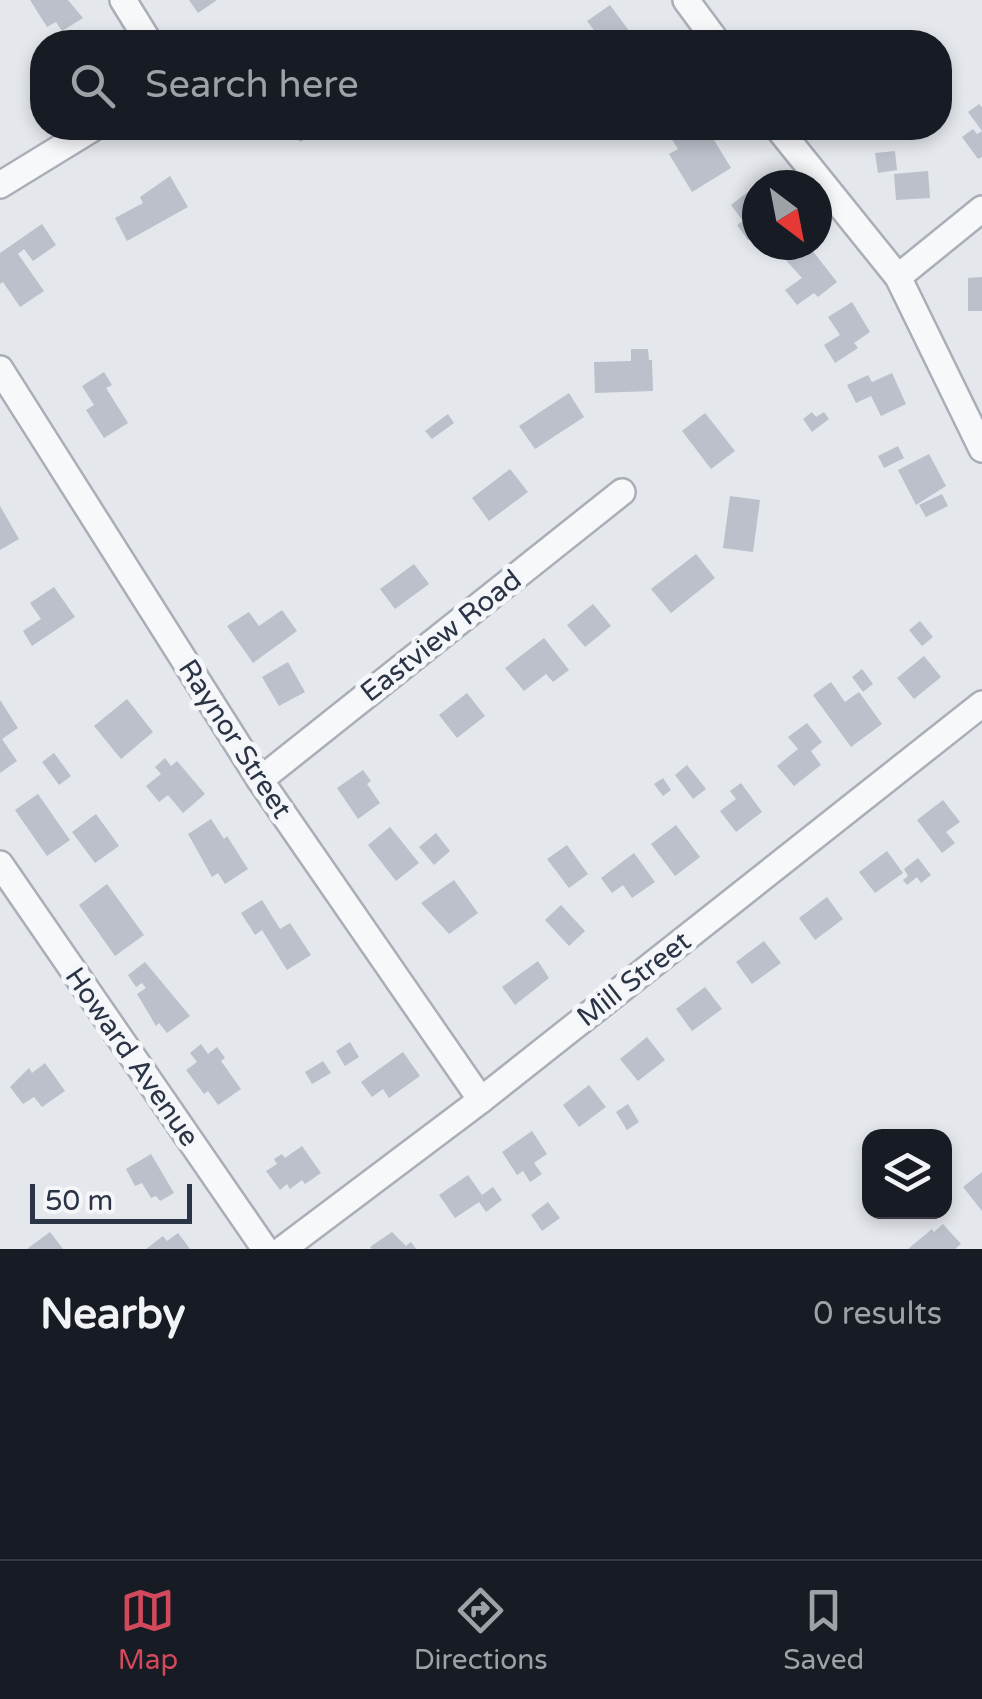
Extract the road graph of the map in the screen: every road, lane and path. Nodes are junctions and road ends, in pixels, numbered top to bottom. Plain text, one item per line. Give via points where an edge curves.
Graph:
1 (123, 0) edge
2 (686, 0) edge
3 (142, 30) edge
4 (707, 30) edge
5 (73, 140) edge
6 (788, 140) edge
7 (0, 185) edge
8 (982, 209) edge
9 (898, 277) junction
10 (0, 369) edge
11 (982, 449) edge
12 (622, 492) dead end
13 (982, 704) edge
14 (260, 780) junction
15 (0, 864) edge
16 (481, 1100) junction
17 (265, 1249) edge
18 (283, 1249) edge

1 - 3 street
2 - 4 street
5 - 7 street
6 - 9 street
8 - 9 street
9 - 11 street
10 - 14 street, Raynor Street
12 - 14 street, Eastview Road
13 - 16 street, Mill Street
14 - 16 street, Raynor Street
15 - 17 street, Howard Avenue
16 - 18 street, Mill Street

